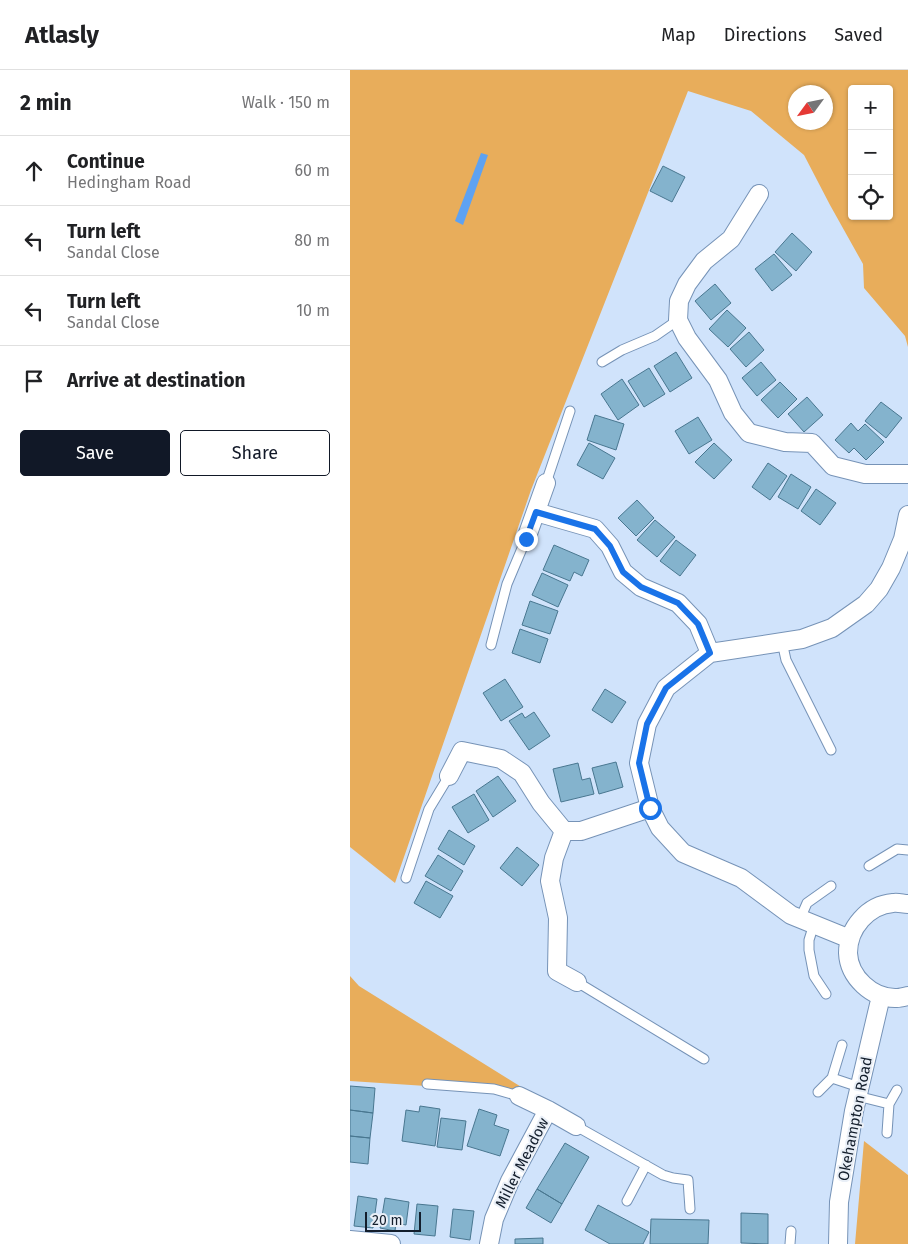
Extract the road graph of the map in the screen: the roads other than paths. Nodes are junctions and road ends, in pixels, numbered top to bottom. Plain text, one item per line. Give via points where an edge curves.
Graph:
1 (759, 194) dead end
2 (678, 320) junction
3 (602, 362) dead end
4 (570, 411) dead end
5 (908, 474) edge
6 (546, 482) joint
7 (536, 512) junction
8 (908, 515) edge
9 (526, 539) joint
10 (782, 642) junction
11 (491, 645) dead end
12 (710, 653) junction
13 (830, 750) dead end
14 (449, 776) joint
15 (650, 808) junction
16 (564, 831) junction
17 (908, 850) edge
18 (869, 866) dead end
19 (406, 878) dead end
20 (831, 886) dead end
21 (908, 904) edge
22 (807, 922) junction
23 (850, 939) junction
24 (577, 982) joint
25 (826, 994) dead end
26 (881, 996) junction
27 (908, 996) edge
28 (842, 1045) dead end
29 (704, 1059) dead end
30 (832, 1078) junction
31 (427, 1084) dead end
32 (897, 1090) dead end
33 (818, 1092) dead end
34 (858, 1092) junction
35 (519, 1096) joint
36 (889, 1104) junction
37 (548, 1110) junction
38 (576, 1126) joint
39 (887, 1133) dead end
40 (646, 1165) junction
41 (627, 1201) dead end
42 (690, 1209) dead end
43 (791, 1232) dead end
44 (350, 1240) edge
45 (391, 1244) edge
46 (489, 1244) edge
47 (790, 1244) edge
48 (838, 1244) edge

1 - 2 street via 731,239 704,261 687,284 679,301
2 - 3 lane via 655,336
2 - 5 street via 718,380 733,413 749,433 785,442 812,443 833,466 865,474
4 - 6 lane
6 - 7 street
7 - 9 street
7 - 12 street via 595,529 610,546 623,572 641,587 678,603 698,624
8 - 10 street via 904,539 891,568 866,604 832,628 802,639
9 - 11 lane via 507,584
10 - 12 street
10 - 13 lane via 786,660
12 - 15 street via 666,688 647,724 639,763
14 - 16 street via 462,751 501,759 522,773
14 - 19 lane via 429,809
15 - 16 street via 581,831
15 - 22 street via 660,828 684,853 741,878 791,915
16 - 24 street via 550,882 558,918 557,971
17 - 18 lane via 897,849
20 - 22 lane via 807,903
21 - 23 street via 878,906 856,925
22 - 23 street
22 - 25 lane via 814,976
23 - 26 street via 851,967 868,989
24 - 29 lane
26 - 27 street
26 - 34 street, Okehampton Road
28 - 30 lane
30 - 33 lane
30 - 34 lane
31 - 35 lane via 494,1089
32 - 36 lane
34 - 36 lane
34 - 48 street, Okehampton Road via 839,1202
35 - 37 street
36 - 39 lane
37 - 38 street
37 - 46 street, Miller Meadow via 510,1181 494,1219
38 - 40 lane
40 - 41 lane
40 - 42 lane via 673,1178 688,1180
43 - 47 lane
44 - 45 street

